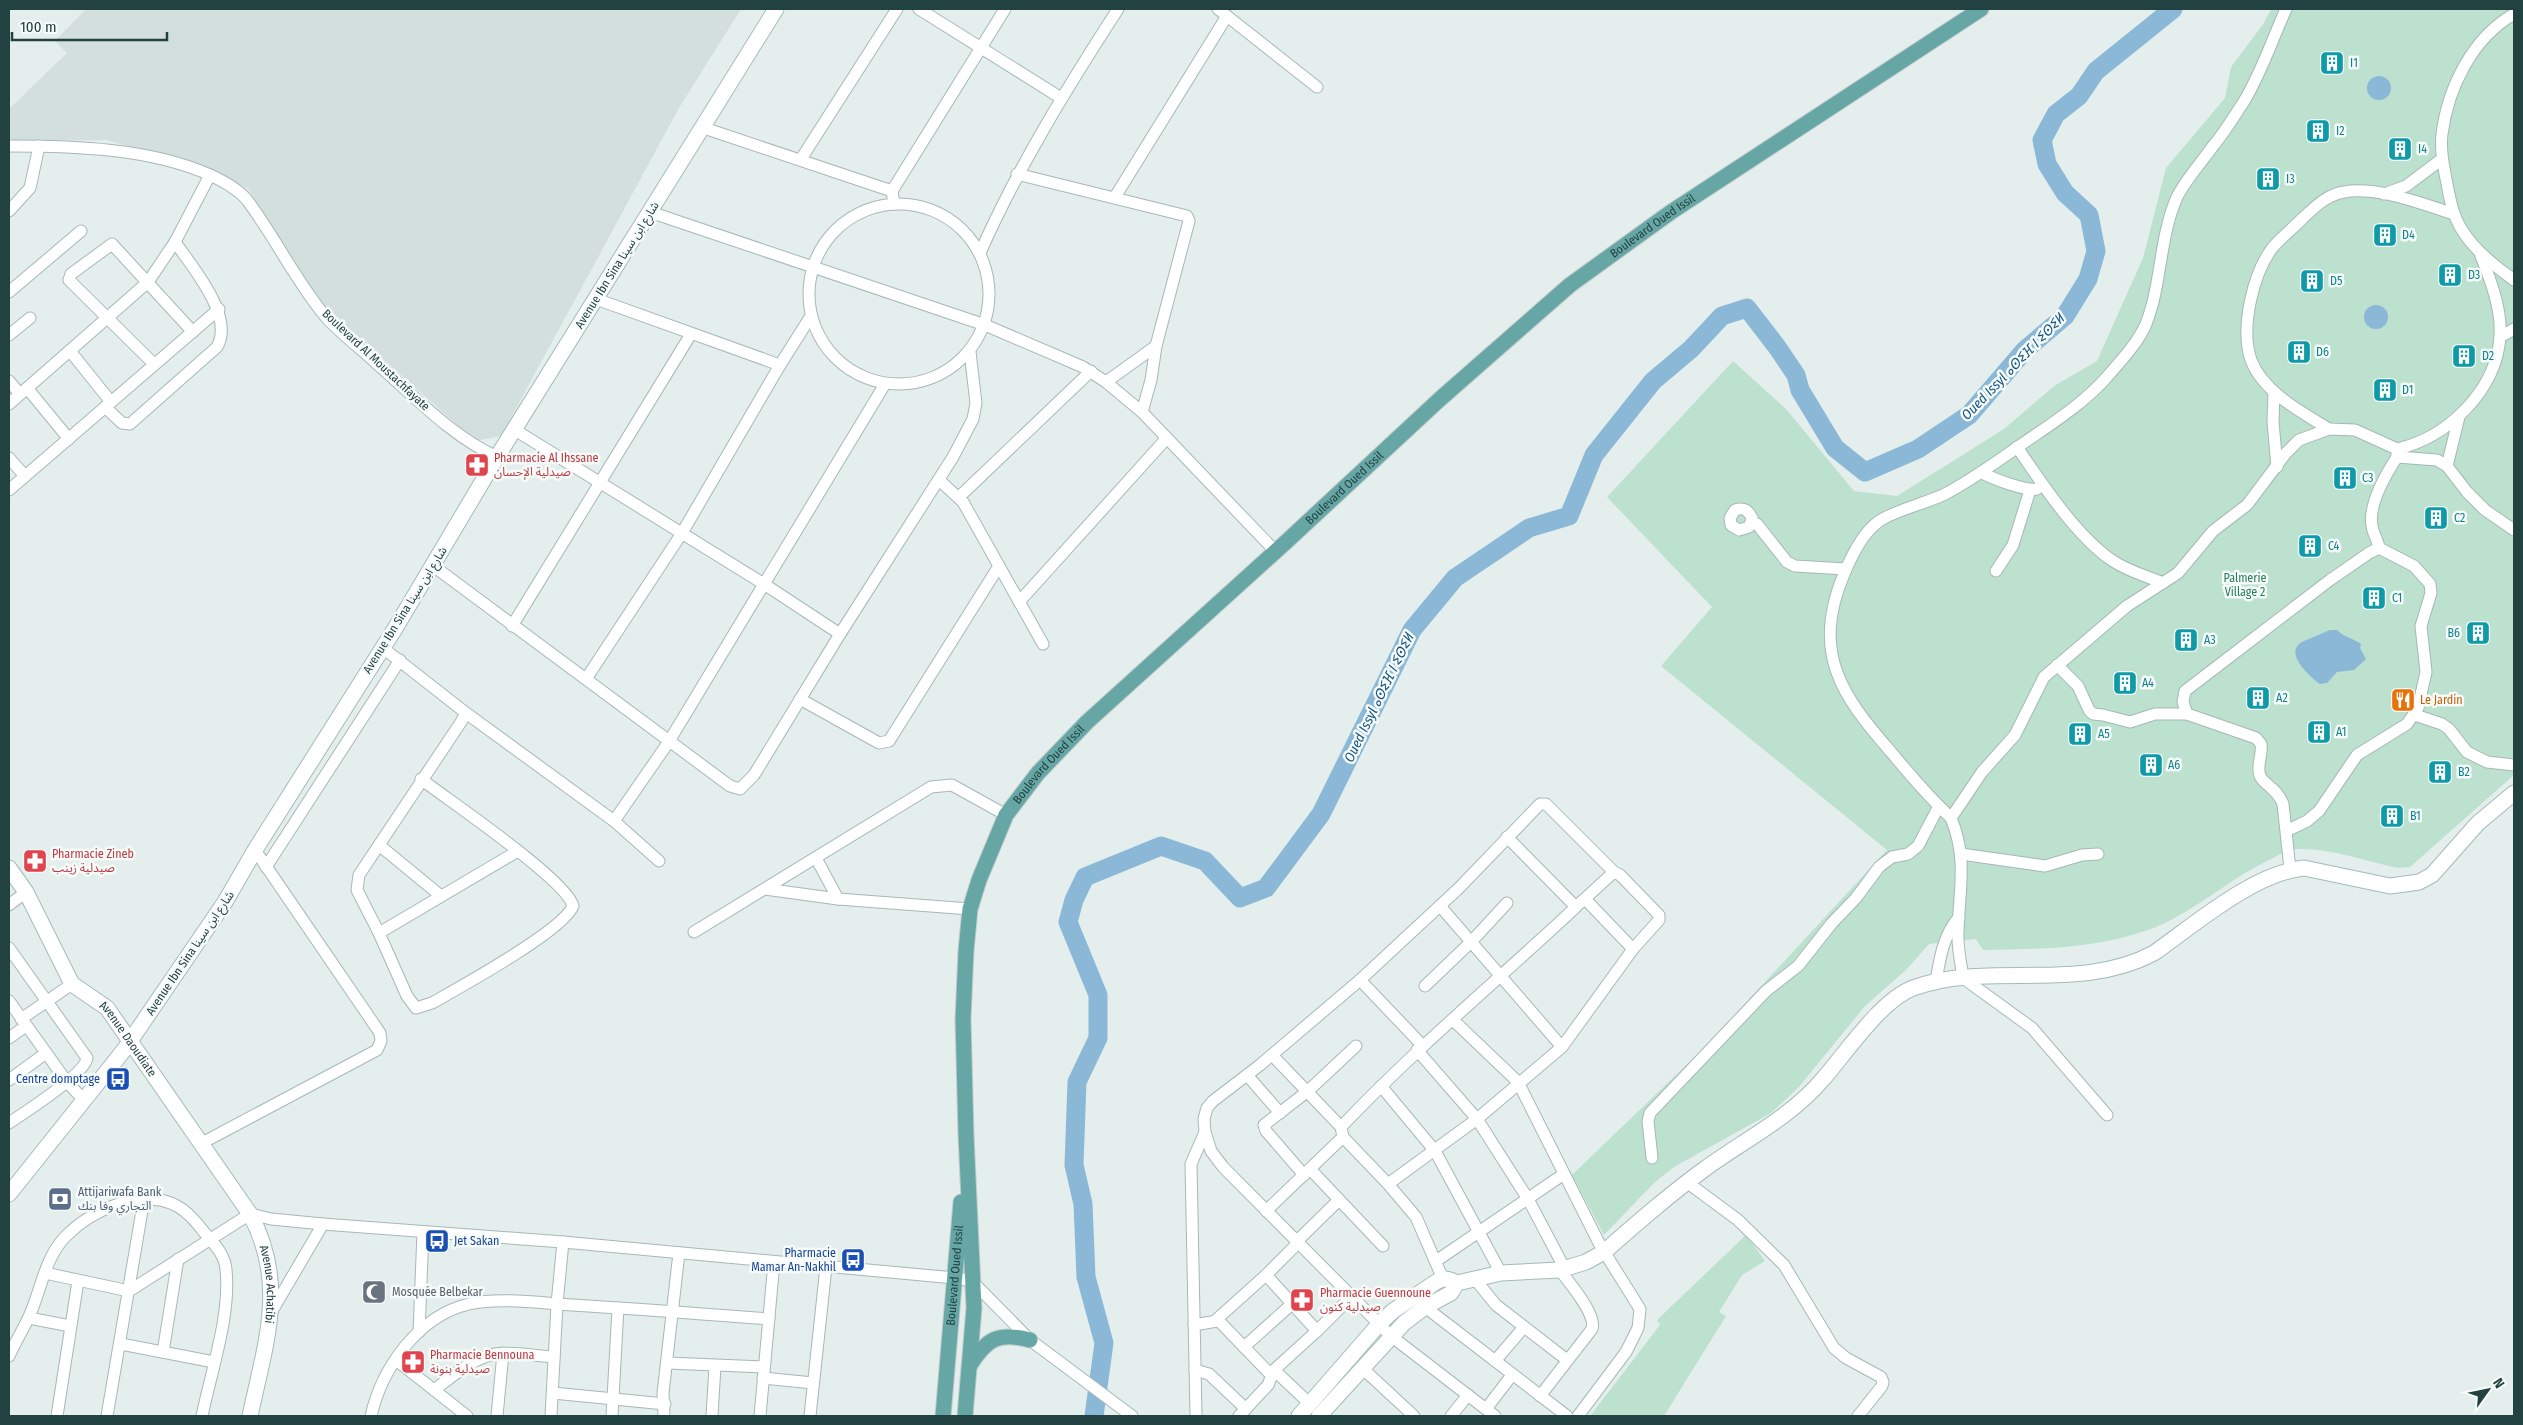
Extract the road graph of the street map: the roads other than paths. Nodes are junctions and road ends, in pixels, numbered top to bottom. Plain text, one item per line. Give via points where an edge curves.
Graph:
1 (776, 9) edge
2 (897, 9) edge
3 (919, 9) edge
4 (1005, 9) edge
5 (1118, 9) edge
6 (1981, 9) edge
7 (2286, 9) edge
8 (1223, 12) edge
9 (2514, 14) edge
10 (981, 47) junction
11 (1317, 87) dead end
12 (1061, 98) junction
13 (704, 128) junction
14 (9, 146) edge
15 (39, 146) junction
16 (801, 159) junction
17 (2442, 159) junction
18 (1017, 174) junction
19 (210, 175) junction
20 (892, 190) junction
21 (2384, 194) junction
22 (1115, 197) junction
23 (894, 204) junction
24 (9, 211) edge
25 (650, 212) junction
26 (2454, 214) junction
27 (81, 231) dead end
28 (175, 242) junction
29 (2480, 252) junction
30 (980, 253) junction
31 (813, 267) junction
32 (2514, 280) edge
33 (148, 282) junction
34 (9, 292) edge
35 (596, 299) junction
36 (219, 309) junction
37 (811, 316) junction
38 (30, 318) dead end
39 (107, 319) junction
40 (985, 325) junction
41 (2514, 329) edge
42 (193, 332) junction
43 (690, 334) junction
44 (9, 335) edge
45 (2500, 337) junction
46 (1156, 346) junction
47 (70, 352) junction
48 (970, 352) junction
49 (154, 364) junction
50 (780, 365) junction
51 (1091, 372) junction
52 (9, 381) edge
53 (1106, 382) junction
54 (886, 384) junction
55 (24, 391) junction
56 (2274, 392) junction
57 (9, 404) edge
58 (108, 404) junction
59 (1142, 412) junction
60 (2459, 417) junction
61 (2329, 429) junction
62 (514, 430) junction
63 (69, 439) junction
64 (1166, 439) junction
65 (2017, 447) junction
66 (2397, 453) junction
67 (496, 457) junction
68 (9, 458) edge
69 (2448, 466) junction
70 (2277, 467) junction
71 (1982, 473) junction
72 (25, 476) junction
73 (940, 480) junction
74 (600, 484) junction
75 (2045, 488) junction
76 (9, 490) edge
77 (2030, 490) junction
78 (959, 497) junction
79 (1751, 522) dead end
80 (2514, 530) edge
81 (682, 533) junction
82 (2379, 548) junction
83 (1276, 552) junction
84 (432, 566) junction
85 (999, 566) junction
86 (1846, 569) junction
87 (1996, 571) dead end
88 (2163, 583) junction
89 (764, 584) junction
90 (1020, 602) junction
91 (512, 626) junction
92 (840, 634) junction
93 (1043, 644) dead end
94 (383, 648) junction
95 (400, 660) junction
96 (2057, 665) junction
97 (586, 679) junction
98 (800, 699) junction
99 (466, 713) junction
100 (2187, 714) junction
101 (2414, 715) junction
102 (668, 743) junction
103 (2514, 765) edge
104 (421, 779) junction
105 (2514, 793) edge
106 (1939, 806) junction
107 (1006, 815) junction
108 (1951, 818) junction
109 (614, 821) junction
110 (2286, 831) junction
111 (1507, 836) junction
112 (379, 845) junction
113 (254, 850) junction
114 (518, 850) junction
115 (1961, 854) junction
116 (2098, 854) dead end
117 (816, 858) junction
118 (659, 861) dead end
119 (266, 867) junction
120 (9, 868) edge
121 (2290, 869) junction
122 (1614, 872) junction
123 (764, 889) junction
124 (26, 892) junction
125 (441, 896) junction
126 (838, 899) junction
127 (1585, 899) junction
128 (1507, 902) dead end
129 (9, 905) edge
130 (1440, 906) junction
131 (1576, 907) junction
132 (970, 909) junction
133 (1958, 917) junction
134 (379, 932) junction
135 (694, 932) dead end
136 (1471, 942) junction
137 (9, 948) edge
138 (1633, 948) junction
139 (1501, 977) junction
140 (1963, 978) junction
141 (1360, 980) junction
142 (1936, 981) junction
143 (72, 984) junction
144 (1425, 986) dead end
145 (9, 1001) edge
146 (48, 1002) junction
147 (1453, 1020) junction
148 (24, 1022) junction
149 (9, 1038) edge
150 (130, 1041) junction
151 (1356, 1046) dead end
152 (1562, 1047) junction
153 (1420, 1048) junction
154 (46, 1053) junction
155 (1272, 1055) junction
156 (1247, 1075) junction
157 (9, 1080) edge
158 (67, 1082) junction
159 (1518, 1082) junction
160 (1381, 1086) junction
161 (1308, 1091) junction
162 (83, 1099) junction
163 (1280, 1113) junction
164 (2107, 1115) dead end
165 (1477, 1119) junction
166 (9, 1123) edge
167 (1205, 1132) junction
168 (1342, 1132) junction
169 (966, 1136) junction
170 (202, 1144) junction
171 (1435, 1151) junction
172 (1652, 1158) dead end
173 (1307, 1172) junction
174 (1564, 1174) junction
175 (1688, 1183) junction
176 (1388, 1184) junction
177 (9, 1194) edge
178 (144, 1199) junction
179 (1528, 1199) junction
180 (1339, 1200) junction
181 (1266, 1211) junction
182 (250, 1214) junction
183 (322, 1224) junction
184 (423, 1232) junction
185 (1480, 1233) junction
186 (210, 1238) junction
187 (563, 1242) junction
188 (1297, 1242) junction
189 (1383, 1246) dead end
190 (1604, 1252) junction
191 (679, 1253) junction
192 (178, 1259) junction
193 (1436, 1261) junction
194 (774, 1262) junction
195 (826, 1267) junction
196 (1563, 1270) junction
197 (44, 1273) junction
198 (1501, 1273) junction
199 (1266, 1275) junction
200 (955, 1278) junction
201 (1474, 1278) junction
202 (78, 1281) junction
203 (972, 1281) junction
204 (1450, 1281) junction
205 (129, 1291) junction
206 (1351, 1297) junction
207 (557, 1304) junction
208 (1293, 1304) junction
209 (1425, 1307) junction
210 (618, 1308) junction
211 (272, 1311) junction
212 (673, 1312) junction
213 (29, 1318) junction
214 (769, 1319) junction
215 (1217, 1321) junction
216 (1380, 1323) junction
217 (1194, 1325) junction
218 (70, 1326) junction
219 (1524, 1327) junction
220 (1317, 1330) junction
221 (419, 1332) junction
222 (1391, 1336) junction
223 (1030, 1340) junction
224 (121, 1344) junction
225 (1244, 1347) junction
226 (164, 1352) junction
227 (503, 1354) junction
228 (9, 1356) edge
229 (554, 1357) junction
230 (396, 1360) junction
231 (1567, 1360) junction
232 (1495, 1361) junction
233 (214, 1362) junction
234 (668, 1362) junction
235 (715, 1366) junction
236 (969, 1366) junction
237 (1362, 1368) junction
238 (1195, 1370) junction
239 (764, 1373) junction
240 (1273, 1373) junction
241 (1512, 1375) junction
242 (813, 1383) junction
243 (434, 1390) junction
244 (553, 1393) junction
245 (1468, 1395) junction
246 (1540, 1396) junction
247 (613, 1400) junction
248 (1309, 1403) junction
249 (665, 1404) junction
250 (1402, 1407) junction
251 (1486, 1409) junction
252 (1243, 1413) edge
253 (374, 1414) edge
254 (1322, 1415) edge
255 (57, 1416) edge
256 (107, 1416) edge
257 (202, 1416) edge
258 (250, 1416) edge
259 (467, 1416) edge
260 (497, 1416) edge
261 (552, 1416) edge
262 (612, 1416) edge
263 (664, 1416) edge
264 (712, 1416) edge
265 (760, 1416) edge
266 (810, 1416) edge
267 (943, 1416) edge
268 (965, 1416) edge
269 (1132, 1416) edge
270 (1196, 1416) edge
271 (1299, 1416) edge
272 (1394, 1416) edge
273 (1414, 1416) edge
274 (1451, 1416) edge
275 (1495, 1416) edge
276 (1566, 1416) edge
277 (1578, 1416) edge
278 (1858, 1416) edge

1 - 13 street, Avenue Ibn Sina شارع ابن سينا
2 - 16 street
3 - 10 street
4 - 10 street
5 - 12 street
6 - 83 main road, Boulevard Oued Issil via 1671,212 1593,267 1440,399
7 - 65 street via 2256,81 2177,196 2163,241 2145,327 2104,380 2068,412
8 - 11 street
8 - 22 street
9 - 17 street via 2483,40 2462,70 2447,112 2442,135
10 - 12 street
10 - 20 street
12 - 18 street
13 - 16 street
13 - 25 street, Avenue Ibn Sina شارع ابن سينا
14 - 15 street, Boulevard Al Moustachfayate
15 - 19 street, Boulevard Al Moustachfayate via 115,150
15 - 24 street via 30,188
16 - 20 street
17 - 21 street via 2406,186
17 - 26 street
18 - 22 street
18 - 30 street
19 - 28 street
19 - 67 street, Boulevard Al Moustachfayate via 246,199 301,285 326,317 452,428
20 - 23 street
21 - 26 street
21 - 56 street via 2359,190 2342,192 2322,201 2273,247 2264,261 2250,302 2247,339 2251,360
22 - 46 street via 1182,213 1188,218
23 - 30 street via 911,205 944,216 964,232
23 - 31 street via 867,210 843,223 825,242
25 - 31 street
25 - 35 street, Avenue Ibn Sina شارع ابن سينا
26 - 29 street
27 - 34 street
28 - 33 street
28 - 36 street
29 - 32 street
29 - 45 street via 2491,280
30 - 40 street via 989,287
31 - 37 street via 809,291
31 - 40 street
33 - 39 street
33 - 39 street via 110,243 71,274 69,280
33 - 42 street
35 - 43 street
35 - 62 street, Avenue Ibn Sina شارع ابن سينا
36 - 42 street
36 - 58 street via 222,331 217,347 137,420 125,424
37 - 50 street
37 - 54 street via 821,341 838,361 860,376
38 - 44 street
39 - 47 street
39 - 49 street
40 - 48 street
40 - 51 street
41 - 45 street
42 - 49 street
43 - 50 street
43 - 74 street
45 - 60 street via 2488,376
46 - 53 street
46 - 59 street
47 - 55 street
47 - 58 street
48 - 54 street via 946,372 917,384
48 - 73 street via 976,403 973,419
49 - 58 street
50 - 81 street
51 - 53 street
51 - 78 street
52 - 55 street
53 - 59 street
54 - 89 street
55 - 57 street
55 - 63 street
56 - 61 street
56 - 70 street
58 - 63 street
59 - 64 street
60 - 66 street
60 - 69 street
61 - 66 street via 2355,430
61 - 70 street via 2299,440
62 - 67 street, Avenue Ibn Sina شارع ابن سينا
62 - 74 street
63 - 72 street
64 - 83 street
64 - 90 street
65 - 71 street
65 - 75 street
66 - 69 street via 2437,460
66 - 82 street via 2383,477 2372,519
67 - 84 street, Avenue Ibn Sina شارع ابن سينا
68 - 72 street
69 - 80 street via 2485,510
70 - 88 street via 2247,505 2213,531 2187,565
71 - 77 street via 1999,482
71 - 86 street via 1946,494 1877,522
72 - 76 street
73 - 78 street
73 - 92 street
74 - 81 street
74 - 91 street
75 - 77 street
75 - 88 street via 2087,538 2112,561
77 - 87 street via 2013,545
78 - 85 street
79 - 86 street via 1768,536 1787,562 1795,566
81 - 89 street
81 - 97 street
82 - 100 street via 2330,580 2184,691
82 - 101 street via 2414,566 2430,584 2431,594 2421,626 2426,672
83 - 107 main road, Boulevard Oued Issil via 1088,722 1038,773
84 - 91 street
84 - 94 street, Avenue Ibn Sina شارع ابن سينا
85 - 90 street
85 - 98 street via 889,742 880,743
86 - 106 street via 1832,612 1834,666 1839,682 1866,724
88 - 96 street via 2127,606
89 - 92 street
89 - 102 street
90 - 93 street
91 - 97 street
92 - 98 street
94 - 95 street
94 - 113 street, Avenue Ibn Sina شارع ابن سينا
95 - 99 street
95 - 119 street
96 - 100 street via 2078,686 2093,714 2130,722 2155,714
96 - 108 street via 2038,687 2016,735 1982,772
97 - 102 street
98 - 102 street via 754,775 740,789 730,786
99 - 104 street
99 - 109 street
100 - 110 street via 2256,738 2261,744 2261,779 2279,795
101 - 103 street via 2442,724 2467,752 2487,762
101 - 110 street via 2408,724 2357,755 2320,811
102 - 109 street
104 - 112 street
104 - 114 street
105 - 121 street via 2478,823 2432,875 2419,882 2390,886 2304,868
106 - 108 street
106 - 172 street via 1918,846 1908,854 1892,857 1879,867 1798,966 1778,979 1650,1113
107 - 117 street via 952,786 937,785
107 - 132 main road, Boulevard Oued Issil
108 - 115 street
109 - 118 street
110 - 121 street
111 - 122 street via 1540,804 1546,804
111 - 130 street
111 - 131 street
112 - 125 street
112 - 134 street via 359,875 357,890
113 - 119 street
113 - 150 street, Avenue Ibn Sina شارع ابن سينا via 225,902
114 - 125 street
114 - 134 street via 565,891 573,906 570,915 526,947 440,998 423,1007 413,1006
115 - 116 street via 2045,866 2082,855
115 - 133 street via 1962,886
117 - 123 street
117 - 126 street
119 - 170 street via 380,1034 381,1041 377,1050
120 - 124 street, Avenue Daoudiate
121 - 140 street via 2261,880 2136,962 2111,970 2080,974
122 - 127 street
122 - 138 street via 1659,915
123 - 126 street
123 - 135 street
124 - 129 street
124 - 143 street, Avenue Daoudiate
125 - 134 street
126 - 132 street
127 - 131 street
127 - 138 street
128 - 136 street
130 - 136 street
130 - 141 street
131 - 139 street
132 - 169 main road, Boulevard Oued Issil via 964,1019
133 - 140 street
133 - 142 street via 1948,930
136 - 139 street
136 - 144 street
137 - 146 street
138 - 152 street
139 - 147 street
139 - 152 street
140 - 142 street
140 - 164 street via 2032,1028
141 - 153 street
141 - 155 street
142 - 175 street via 1910,989 1893,999 1799,1104
143 - 146 street
143 - 150 street, Avenue Daoudiate via 107,1008
145 - 148 street
146 - 148 street
146 - 158 street via 87,1058
147 - 153 street
147 - 159 street
148 - 149 street
148 - 154 street
150 - 162 street, Avenue Ibn Sina شارع ابن سينا
150 - 170 street, Avenue Daoudiate
151 - 161 street
152 - 159 street
153 - 160 street
153 - 165 street
154 - 157 street
154 - 158 street
155 - 156 street
155 - 161 street
156 - 163 street
156 - 167 street via 1207,1108
158 - 162 street
158 - 166 street
159 - 165 street
159 - 174 street
160 - 168 street
160 - 171 street
161 - 163 street
161 - 168 street
162 - 177 street, Avenue Ibn Sina شارع ابن سينا
163 - 173 street via 1264,1125 1264,1130
165 - 171 street
165 - 179 street
167 - 181 street via 1216,1159
167 - 217 street via 1191,1164
168 - 173 street
168 - 176 street
169 - 200 main road, Boulevard Oued Issil
169 - 203 main road, Boulevard Oued Issil
170 - 182 street, Avenue Daoudiate
171 - 176 street
171 - 185 street
173 - 180 street
173 - 181 street
174 - 179 street
174 - 190 street
175 - 190 street
175 - 278 street via 1738,1220 1784,1265 1834,1348 1881,1377 1882,1386
176 - 193 street via 1418,1221
178 - 186 street via 158,1199 177,1206
178 - 197 street via 124,1202 82,1224 66,1237
178 - 205 street
179 - 185 street
179 - 196 street
180 - 188 street
180 - 189 street
181 - 188 street
182 - 183 street
182 - 186 street
182 - 211 street, Avenue Achatibi via 262,1235 268,1255
183 - 184 street
183 - 211 street
184 - 187 street
184 - 221 street
185 - 193 street
185 - 198 street
186 - 192 street
186 - 233 street via 224,1256 227,1280
187 - 191 street
187 - 207 street
188 - 199 street
188 - 206 street
190 - 196 street
190 - 277 street via 1640,1309 1640,1319 1626,1352
191 - 194 street
191 - 212 street
192 - 205 street
192 - 226 street
193 - 204 street
194 - 195 street
194 - 214 street
195 - 200 street
195 - 242 street
196 - 198 street
196 - 231 street via 1594,1324
197 - 202 street
197 - 213 street
198 - 201 street
199 - 208 street
199 - 215 street
200 - 203 street
200 - 267 main road, Boulevard Oued Issil
201 - 204 street
201 - 219 street via 1496,1304
202 - 205 street
202 - 218 street
203 - 223 street
203 - 236 main road, Boulevard Oued Issil via 974,1308
204 - 209 street via 1451,1294
204 - 216 street via 1393,1311
205 - 224 street
206 - 216 street
206 - 220 street
207 - 210 street
207 - 221 street via 486,1302 468,1305 449,1312
207 - 229 street
208 - 220 street
208 - 225 street
209 - 222 street
209 - 232 street
210 - 212 street
210 - 247 street
211 - 258 street, Avenue Achatibi
212 - 214 street
212 - 234 street
213 - 218 street
213 - 228 street
214 - 239 street
215 - 217 street
215 - 225 street
216 - 222 street
216 - 248 street
217 - 238 street
218 - 255 street
219 - 231 street
219 - 232 street
220 - 240 street
221 - 230 street
222 - 237 street
222 - 245 street
223 - 236 main road via 1013,1336 995,1339 978,1353
223 - 269 street
224 - 226 street
224 - 256 street
225 - 240 street
226 - 233 street
227 - 229 street
227 - 243 street via 477,1360
227 - 260 street
229 - 244 street
230 - 243 street
230 - 253 street via 378,1390
231 - 246 street
232 - 241 street
233 - 257 street
234 - 235 street
234 - 249 street via 663,1393
235 - 239 street
235 - 264 street
236 - 268 main road, Boulevard Oued Issil
237 - 250 street
237 - 254 street
238 - 252 street via 1209,1374
238 - 270 street
239 - 242 street
239 - 265 street
240 - 248 street
240 - 252 street via 1268,1385
241 - 246 street
241 - 251 street
242 - 266 street
243 - 259 street
244 - 247 street
244 - 261 street
245 - 251 street
245 - 274 street
246 - 276 street
247 - 249 street
247 - 262 street
248 - 271 street
249 - 263 street
250 - 272 street
250 - 273 street
251 - 275 street

